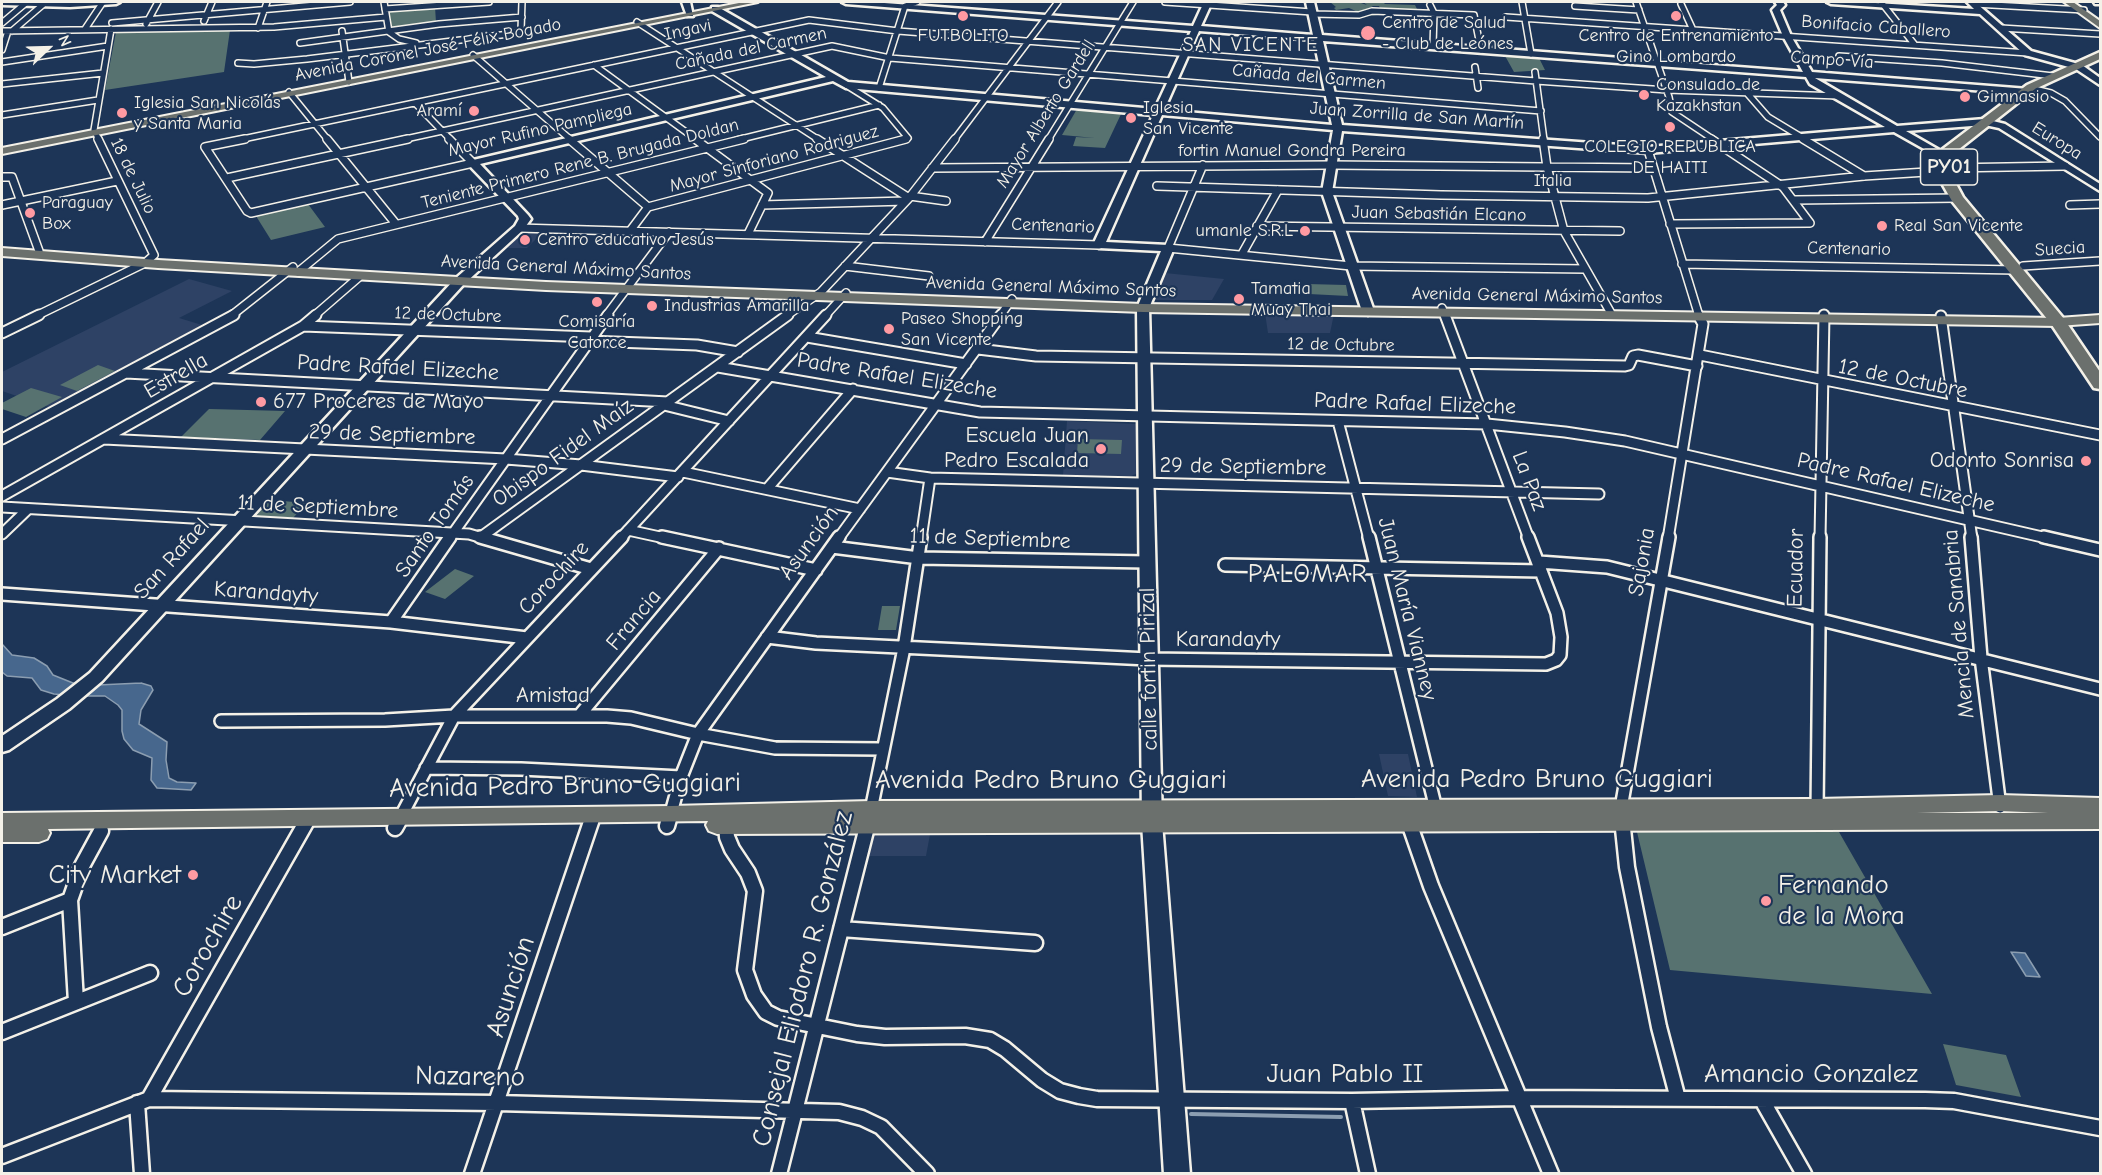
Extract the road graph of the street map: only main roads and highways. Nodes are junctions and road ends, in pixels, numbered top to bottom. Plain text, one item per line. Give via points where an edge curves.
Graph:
1 (744, 2) edge
2 (754, 2) edge
3 (2068, 2) edge
4 (2073, 2) edge
5 (688, 9) edge
6 (711, 9) junction
7 (2082, 10) junction
8 (2100, 23) edge
9 (2100, 55) edge
10 (2085, 65) edge
11 (2031, 89) junction
12 (1958, 124) road end
13 (1985, 125) junction
14 (2, 150) edge
15 (1946, 165) junction
16 (2, 250) edge
17 (148, 261) junction
18 (2019, 268) junction
19 (295, 270) junction
20 (461, 280) junction
21 (2100, 318) edge
22 (2061, 319) junction
23 (2100, 366) edge
24 (2100, 384) edge
25 (2100, 806) edge
26 (2002, 812) junction
27 (869, 816) junction
28 (669, 820) junction
29 (2, 821) edge
30 (2100, 821) edge
31 (305, 823) junction
32 (2, 834) edge

1 - 6 main road
2 - 6 main road
3 - 7 main road
4 - 7 main road
5 - 6 main road, Avenida Coronel José Félix Bogado
5 - 14 main road, Avenida Coronel José Félix Bogado via 639,23
7 - 8 main road
9 - 10 highway, PY01
10 - 11 highway, PY01
10 - 11 highway, PY01
11 - 13 highway, PY01
12 - 13 highway
13 - 15 highway, PY01
15 - 18 highway, PY01 via 1960,191
15 - 18 highway, PY01 via 1957,198
16 - 17 main road, Avenida General Máximo Santos
16 - 17 main road, Avenida General Máximo Santos
17 - 19 main road, Avenida General Máximo Santos
18 - 22 highway, PY01
19 - 20 main road, Avenida General Máximo Santos
19 - 20 main road, Avenida General Máximo Santos via 359,277
20 - 22 main road, Avenida General Máximo Santos via 1143,306
21 - 22 main road, Avenida General Máximo Santos
22 - 23 highway, PY01
22 - 24 highway, PY01
25 - 26 main road, Avenida Pedro Bruno Guggiari
26 - 27 main road, Avenida Pedro Bruno Guggiari
26 - 30 main road, Avenida Pedro Bruno Guggiari
27 - 28 main road, Avenida Pedro Bruno Guggiari
27 - 28 main road, Avenida Pedro Bruno Guggiari via 726,825
28 - 31 main road, Avenida Pedro Bruno Guggiari
29 - 31 main road, Avenida Pedro Bruno Guggiari
31 - 32 main road, Avenida Pedro Bruno Guggiari

